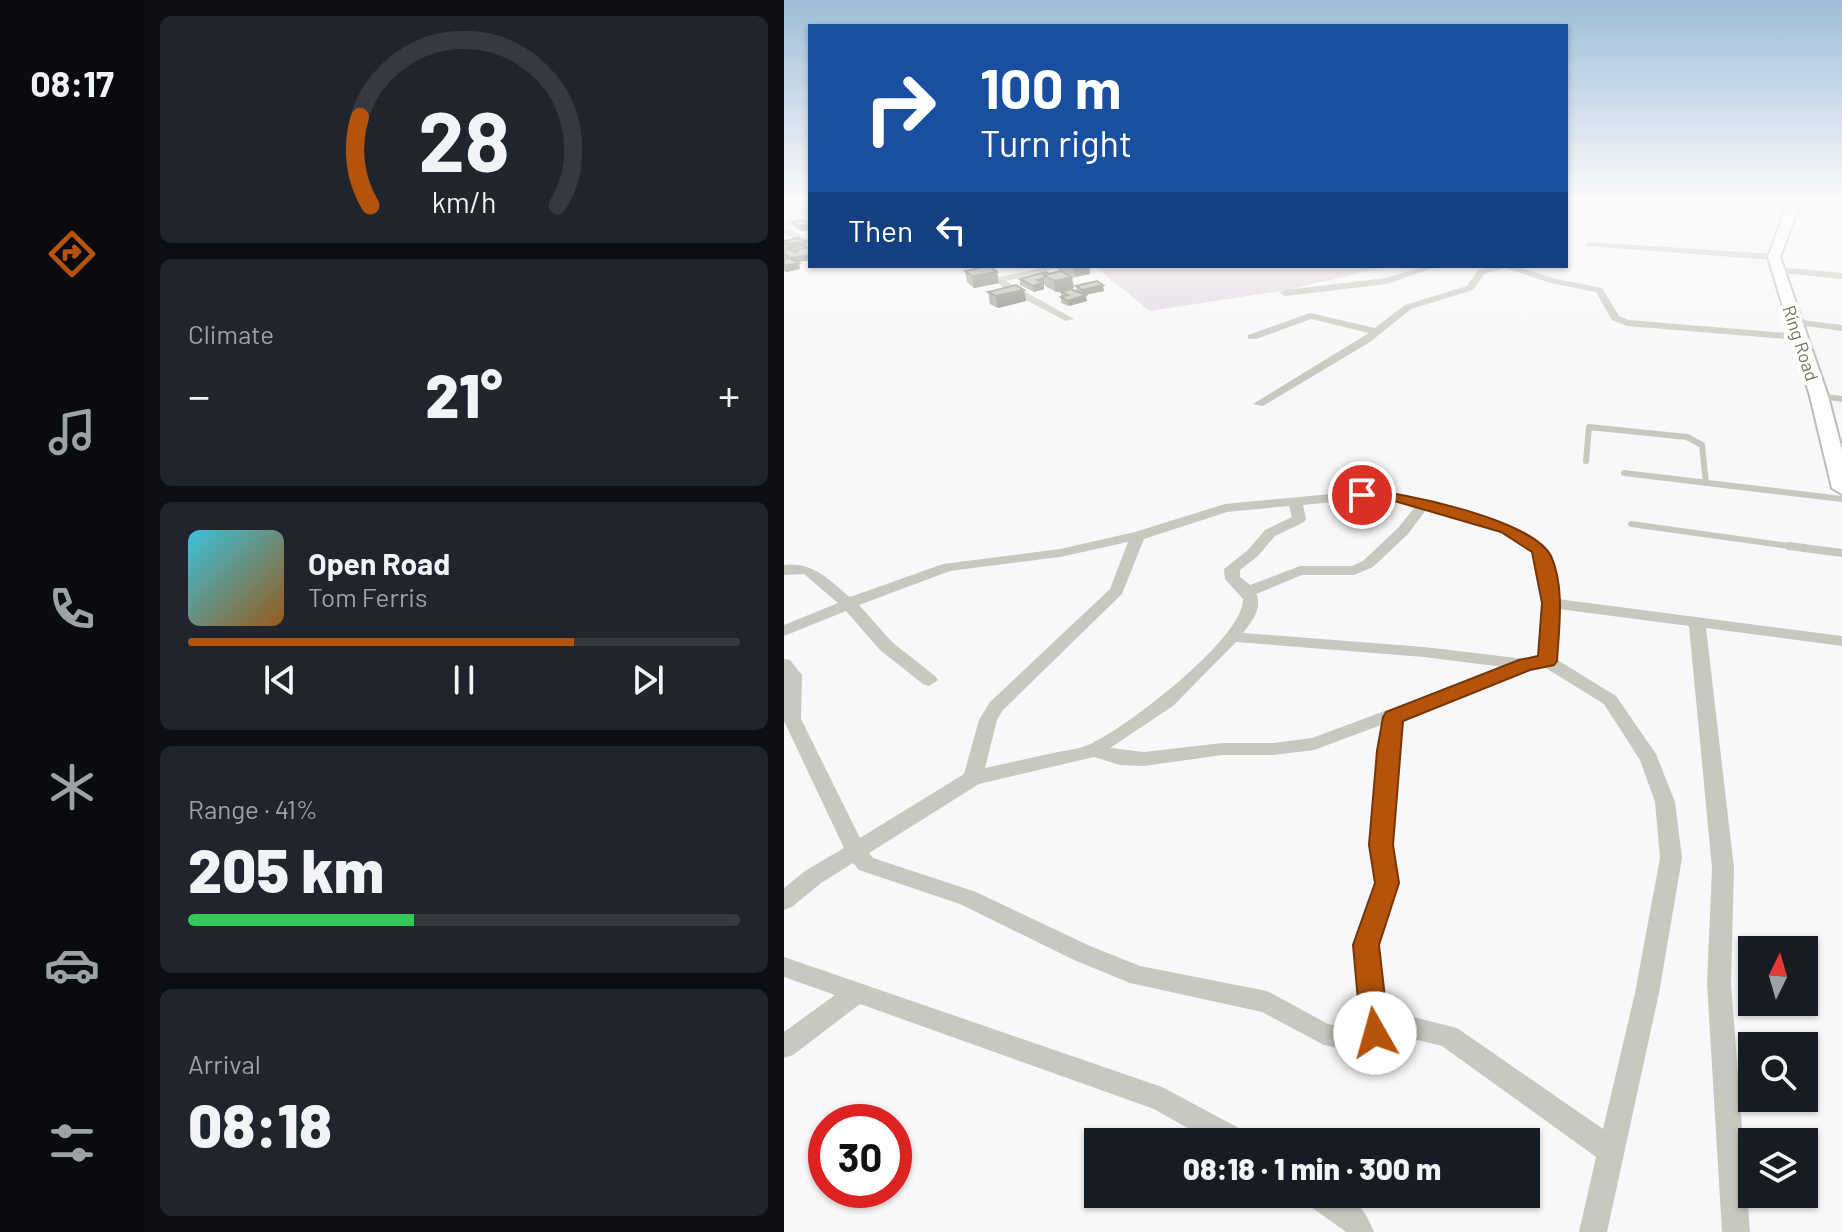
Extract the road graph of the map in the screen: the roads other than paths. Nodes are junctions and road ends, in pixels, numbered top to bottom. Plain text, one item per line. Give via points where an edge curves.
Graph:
1 (1731, 258) edge
2 (1777, 258) edge
3 (1776, 263) junction
4 (982, 268) edge
5 (1053, 268) edge
6 (1429, 268) edge
7 (1498, 268) edge
8 (1523, 268) edge
9 (1842, 276) edge
10 (998, 280) junction
11 (1285, 293) dead end
12 (1069, 319) dead end
13 (1842, 328) edge
14 (1796, 330) junction
15 (1378, 332) junction
16 (1252, 337) dead end
17 (1819, 396) junction
18 (1842, 399) edge
19 (1259, 404) dead end
20 (1586, 461) dead end
21 (1624, 473) dead end
22 (1706, 483) junction
23 (1842, 488) edge
24 (1842, 499) edge
25 (1295, 501) junction
26 (1424, 504) junction
27 (1631, 524) dead end
28 (1138, 536) junction
29 (1842, 553) edge
30 (784, 570) edge
31 (1247, 592) junction
32 (1551, 603) junction
33 (850, 605) junction
34 (1697, 622) junction
35 (784, 631) edge
36 (1232, 637) junction
37 (1842, 641) edge
38 (1537, 663) junction
39 (784, 664) edge
40 (929, 680) dead end
41 (1394, 717) junction
42 (1094, 750) junction
43 (973, 778) junction
44 (856, 852) junction
45 (784, 901) edge
46 (784, 967) edge
47 (858, 992) junction
48 (1375, 1033) junction
49 (784, 1047) edge
50 (1213, 1128) edge
51 (1610, 1150) junction
52 (1337, 1208) edge
53 (1360, 1232) edge
54 (1593, 1232) edge
55 (1736, 1232) edge

1 - 3 street
2 - 3 street
3 - 9 street
3 - 14 street, Ring Road
4 - 10 street
5 - 10 street
6 - 11 street via 1387,281
7 - 15 street via 1480,273 1470,288 1455,295 1408,307
8 - 14 street via 1599,290 1616,320 1627,323
10 - 12 street
13 - 14 street
14 - 17 street, Ring Road
15 - 16 street via 1310,316
15 - 19 street
17 - 18 street
17 - 23 street, Ring Road
20 - 22 lane via 1589,427 1687,437 1702,445
21 - 22 lane
22 - 24 lane
25 - 26 street via 1382,495
25 - 28 street via 1225,508
25 - 31 street via 1299,519 1270,533 1232,569 1233,579
26 - 31 street via 1368,564 1354,570 1300,571
26 - 32 street via 1496,524 1530,542 1544,559
27 - 29 lane
28 - 33 street via 1060,553 948,567
28 - 43 street via 1117,591 996,706
30 - 33 street via 809,571
31 - 36 street via 1250,612
32 - 34 street
32 - 38 street
33 - 35 street
33 - 40 street via 886,646
34 - 37 street
34 - 55 street via 1723,868 1719,983
36 - 38 street
36 - 42 street via 1168,702
38 - 41 street
38 - 51 street via 1610,700 1649,759 1665,802 1671,858 1647,993
39 - 44 street via 793,675 792,719
41 - 42 street via 1298,747 1144,759
41 - 48 street via 1381,845 1387,883 1366,945
42 - 43 street
43 - 44 street
44 - 45 street
44 - 48 street via 866,864 968,898 1138,976 1267,1002 1324,1034
46 - 47 street
47 - 49 street
47 - 50 street via 1162,1099
48 - 51 street via 1413,1028 1448,1036
51 - 54 street
52 - 53 street via 1355,1220

